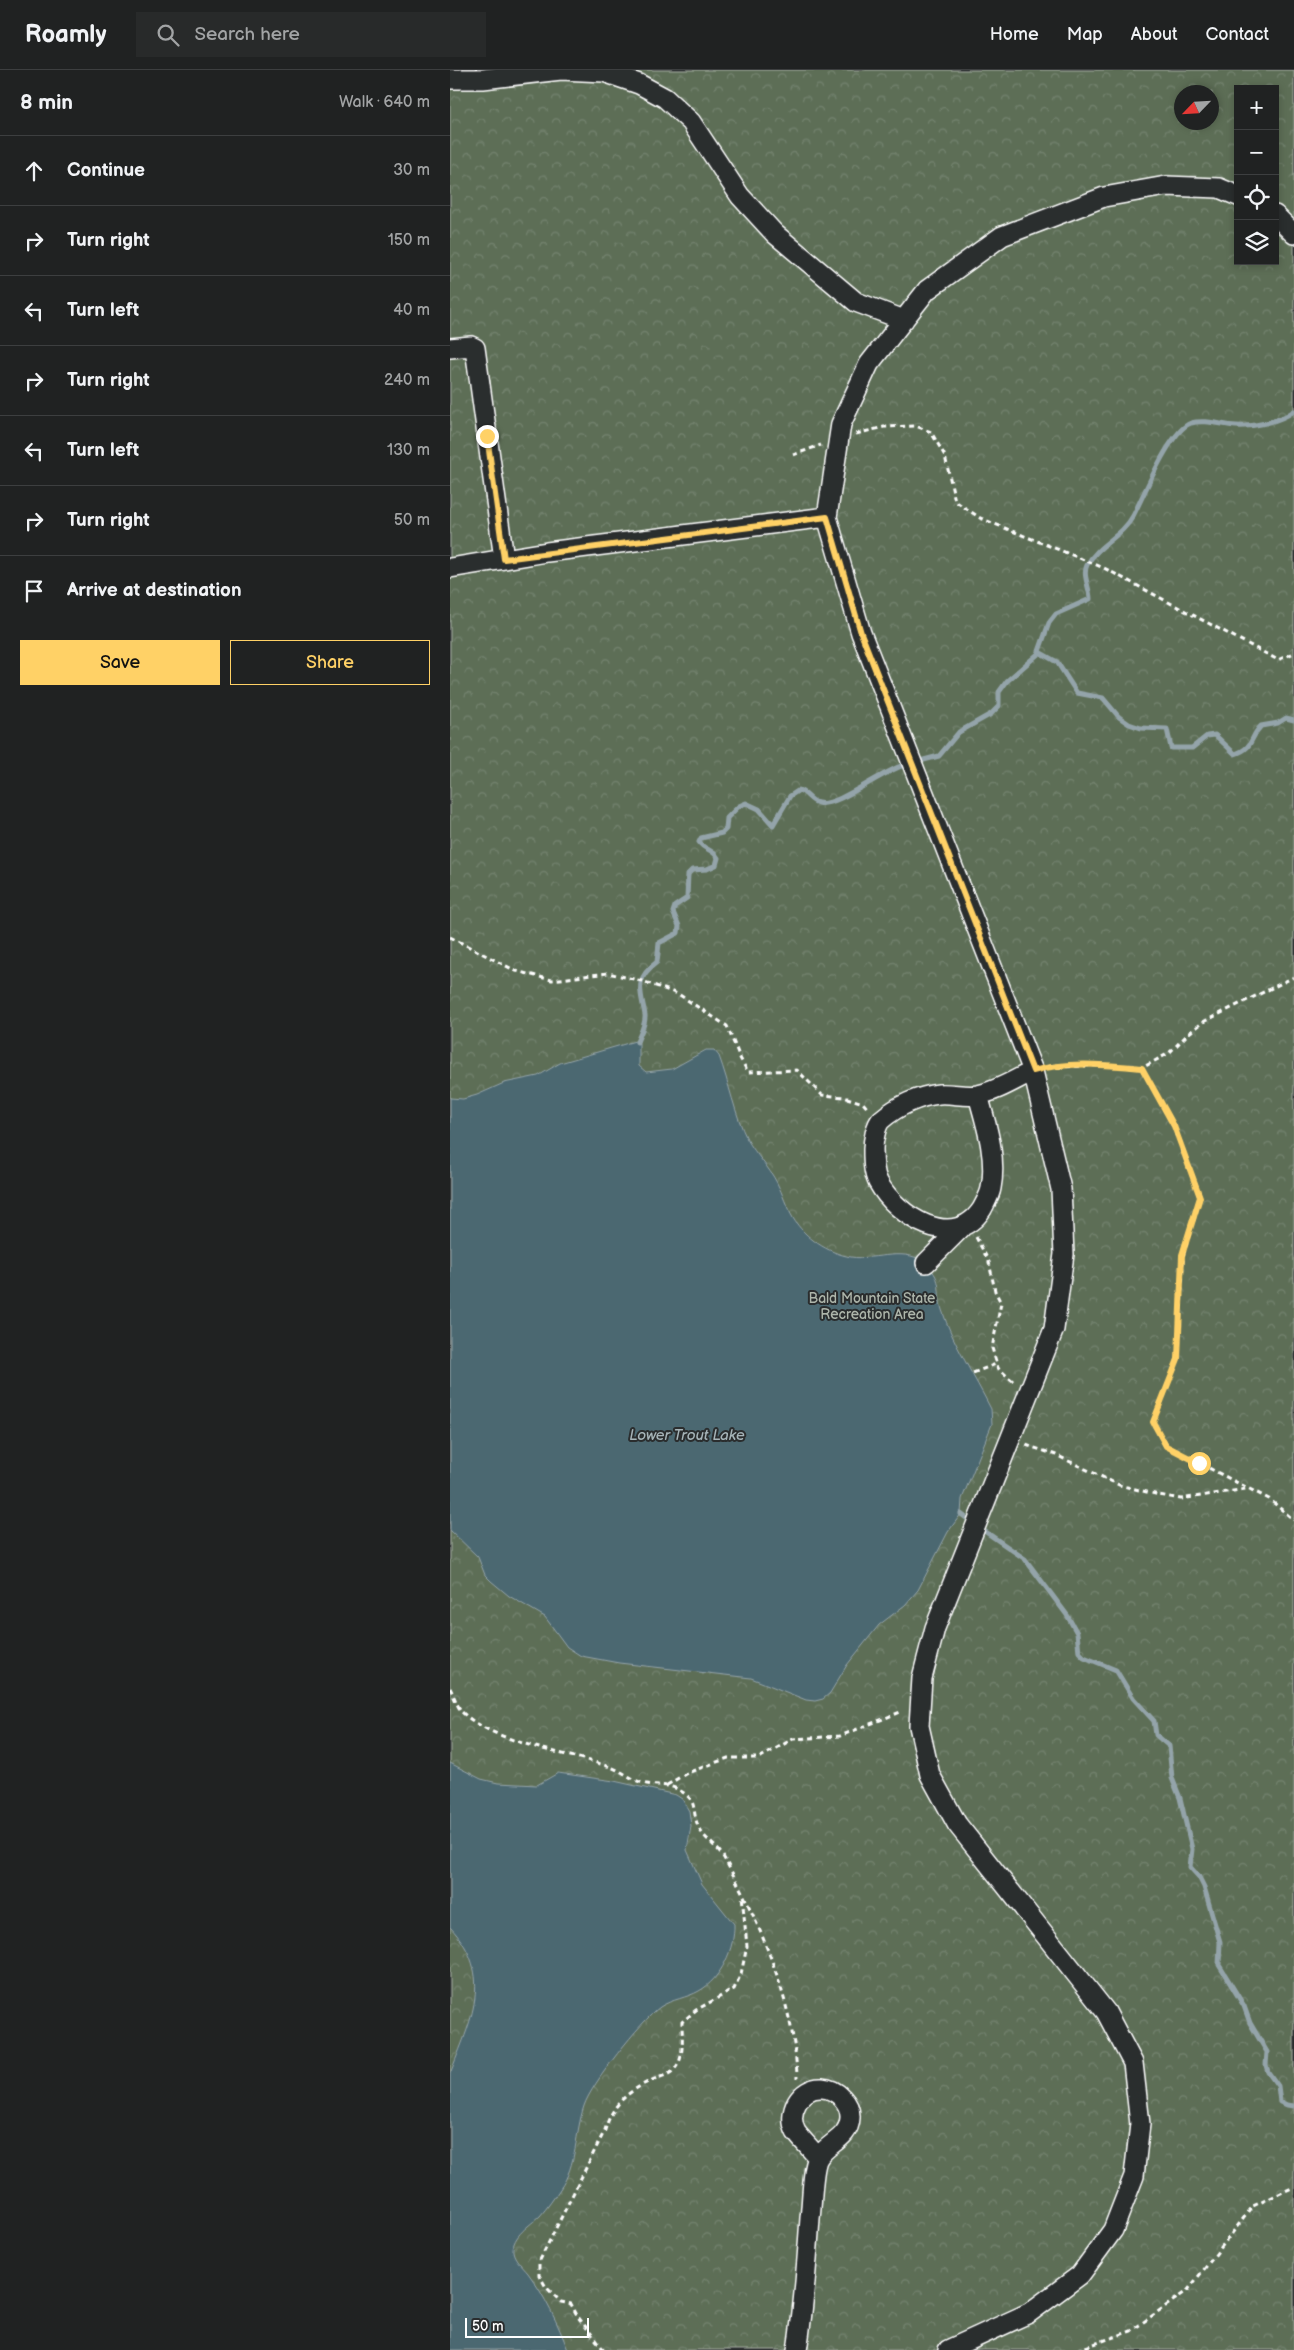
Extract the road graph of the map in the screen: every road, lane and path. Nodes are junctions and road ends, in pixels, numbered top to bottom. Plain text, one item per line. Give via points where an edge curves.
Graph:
1 (450, 80) edge
2 (1234, 194) edge
3 (1279, 219) edge
4 (1294, 234) edge
5 (904, 320) junction
6 (450, 348) edge
7 (839, 438) junction
8 (794, 455) dead end
9 (827, 517) junction
10 (504, 559) junction
11 (450, 568) edge
12 (1294, 653) edge
13 (450, 937) edge
14 (1294, 977) edge
15 (1142, 1068) junction
16 (1033, 1071) junction
17 (978, 1095) junction
18 (879, 1122) junction
19 (961, 1228) junction
20 (926, 1263) dead end
21 (996, 1364) junction
22 (973, 1373) dead end
23 (1030, 1392) junction
24 (1011, 1441) junction
25 (1247, 1488) junction
26 (1294, 1520) edge
27 (450, 1688) edge
28 (920, 1704) junction
29 (667, 1785) junction
30 (742, 1892) junction
31 (797, 2102) junction
32 (818, 2158) junction
33 (1294, 2187) edge
34 (604, 2350) edge
35 (797, 2350) edge
36 (948, 2350) edge
37 (1077, 2350) edge

1 - 5 street via 561,70 604,72 639,84 665,98 691,122 740,196 775,234 856,302
2 - 5 street via 1219,188 1166,186 1104,197 1002,236 927,290
3 - 4 street
5 - 7 street via 869,364 841,424
6 - 10 street via 475,348
7 - 8 path
7 - 9 street
7 - 12 path via 884,427 916,426 931,432 945,456 955,500 964,509 1104,568 1278,660
9 - 10 street
9 - 16 street via 861,633
10 - 11 street
13 - 18 path via 516,971 552,980 608,973 678,994 727,1026 748,1072 797,1070 822,1095 864,1103
14 - 15 path via 1205,1021 1169,1053
15 - 16 path via 1055,1065
15 - 25 path via 1174,1126 1200,1197 1182,1255 1178,1359 1153,1422 1166,1446
16 - 17 street
16 - 23 street via 1061,1189 1064,1254 1054,1329
17 - 18 street via 940,1094 918,1098
17 - 19 street via 991,1148 991,1189 975,1219
18 - 19 street via 873,1144 873,1166 889,1197 930,1226 946,1230
19 - 20 street
19 - 21 path via 977,1237 989,1262 1001,1303 992,1348
21 - 22 path
21 - 23 path via 1006,1377
23 - 24 street
24 - 25 path via 1056,1455 1119,1485 1159,1495 1181,1498
24 - 28 street via 936,1628 922,1678
25 - 26 path via 1269,1499
27 - 29 path via 461,1711 481,1726 508,1738 611,1767 648,1784
28 - 29 path via 840,1736 793,1739 759,1758 728,1758 687,1773
28 - 36 street via 919,1726 930,1775 957,1824 1106,2012 1133,2063 1140,2124 1134,2176 1113,2230 1080,2276 1029,2312
29 - 30 path via 690,1797 698,1826 723,1856
30 - 31 path via 778,1978 796,2071
30 - 34 path via 747,1946 734,1989 696,2010 682,2022 680,2062 670,2075 650,2081 618,2102 608,2116 605,2130 539,2262 539,2275 546,2287 561,2302 571,2304
31 - 32 street via 792,2117 796,2131
31 - 32 street via 807,2091 822,2088 836,2092 847,2103 850,2118 846,2132
32 - 35 street
33 - 37 path via 1253,2206 1188,2290 1131,2332

